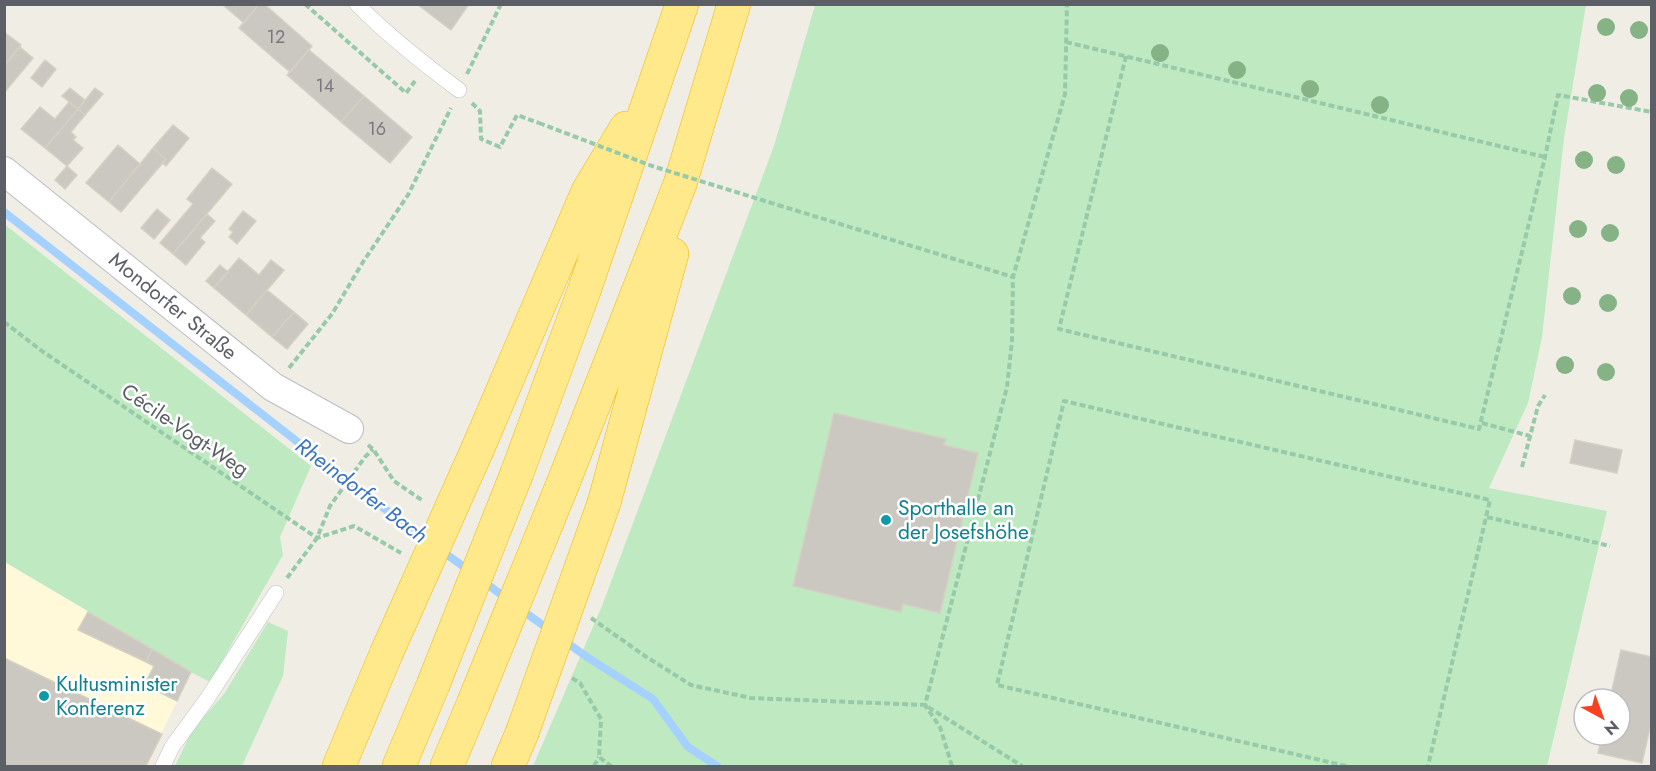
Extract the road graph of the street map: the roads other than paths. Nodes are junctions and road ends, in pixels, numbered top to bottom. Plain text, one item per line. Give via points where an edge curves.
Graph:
1 (357, 4) edge
2 (682, 4) edge
3 (734, 4) edge
4 (661, 70) junction
5 (459, 90) road end
6 (4, 171) edge
7 (680, 184) junction
8 (349, 429) dead end
9 (276, 593) road end
10 (163, 766) edge
11 (339, 766) edge
12 (399, 766) edge
13 (447, 766) edge
14 (508, 766) edge

1 - 5 lane
2 - 4 highway
3 - 7 highway
4 - 11 highway, bridge via 588,191
4 - 12 highway, bridge via 517,473
6 - 8 street, Mondorfer Straße via 273,387
7 - 13 highway, bridge
7 - 14 highway, bridge via 672,254 604,502
9 - 10 lane

